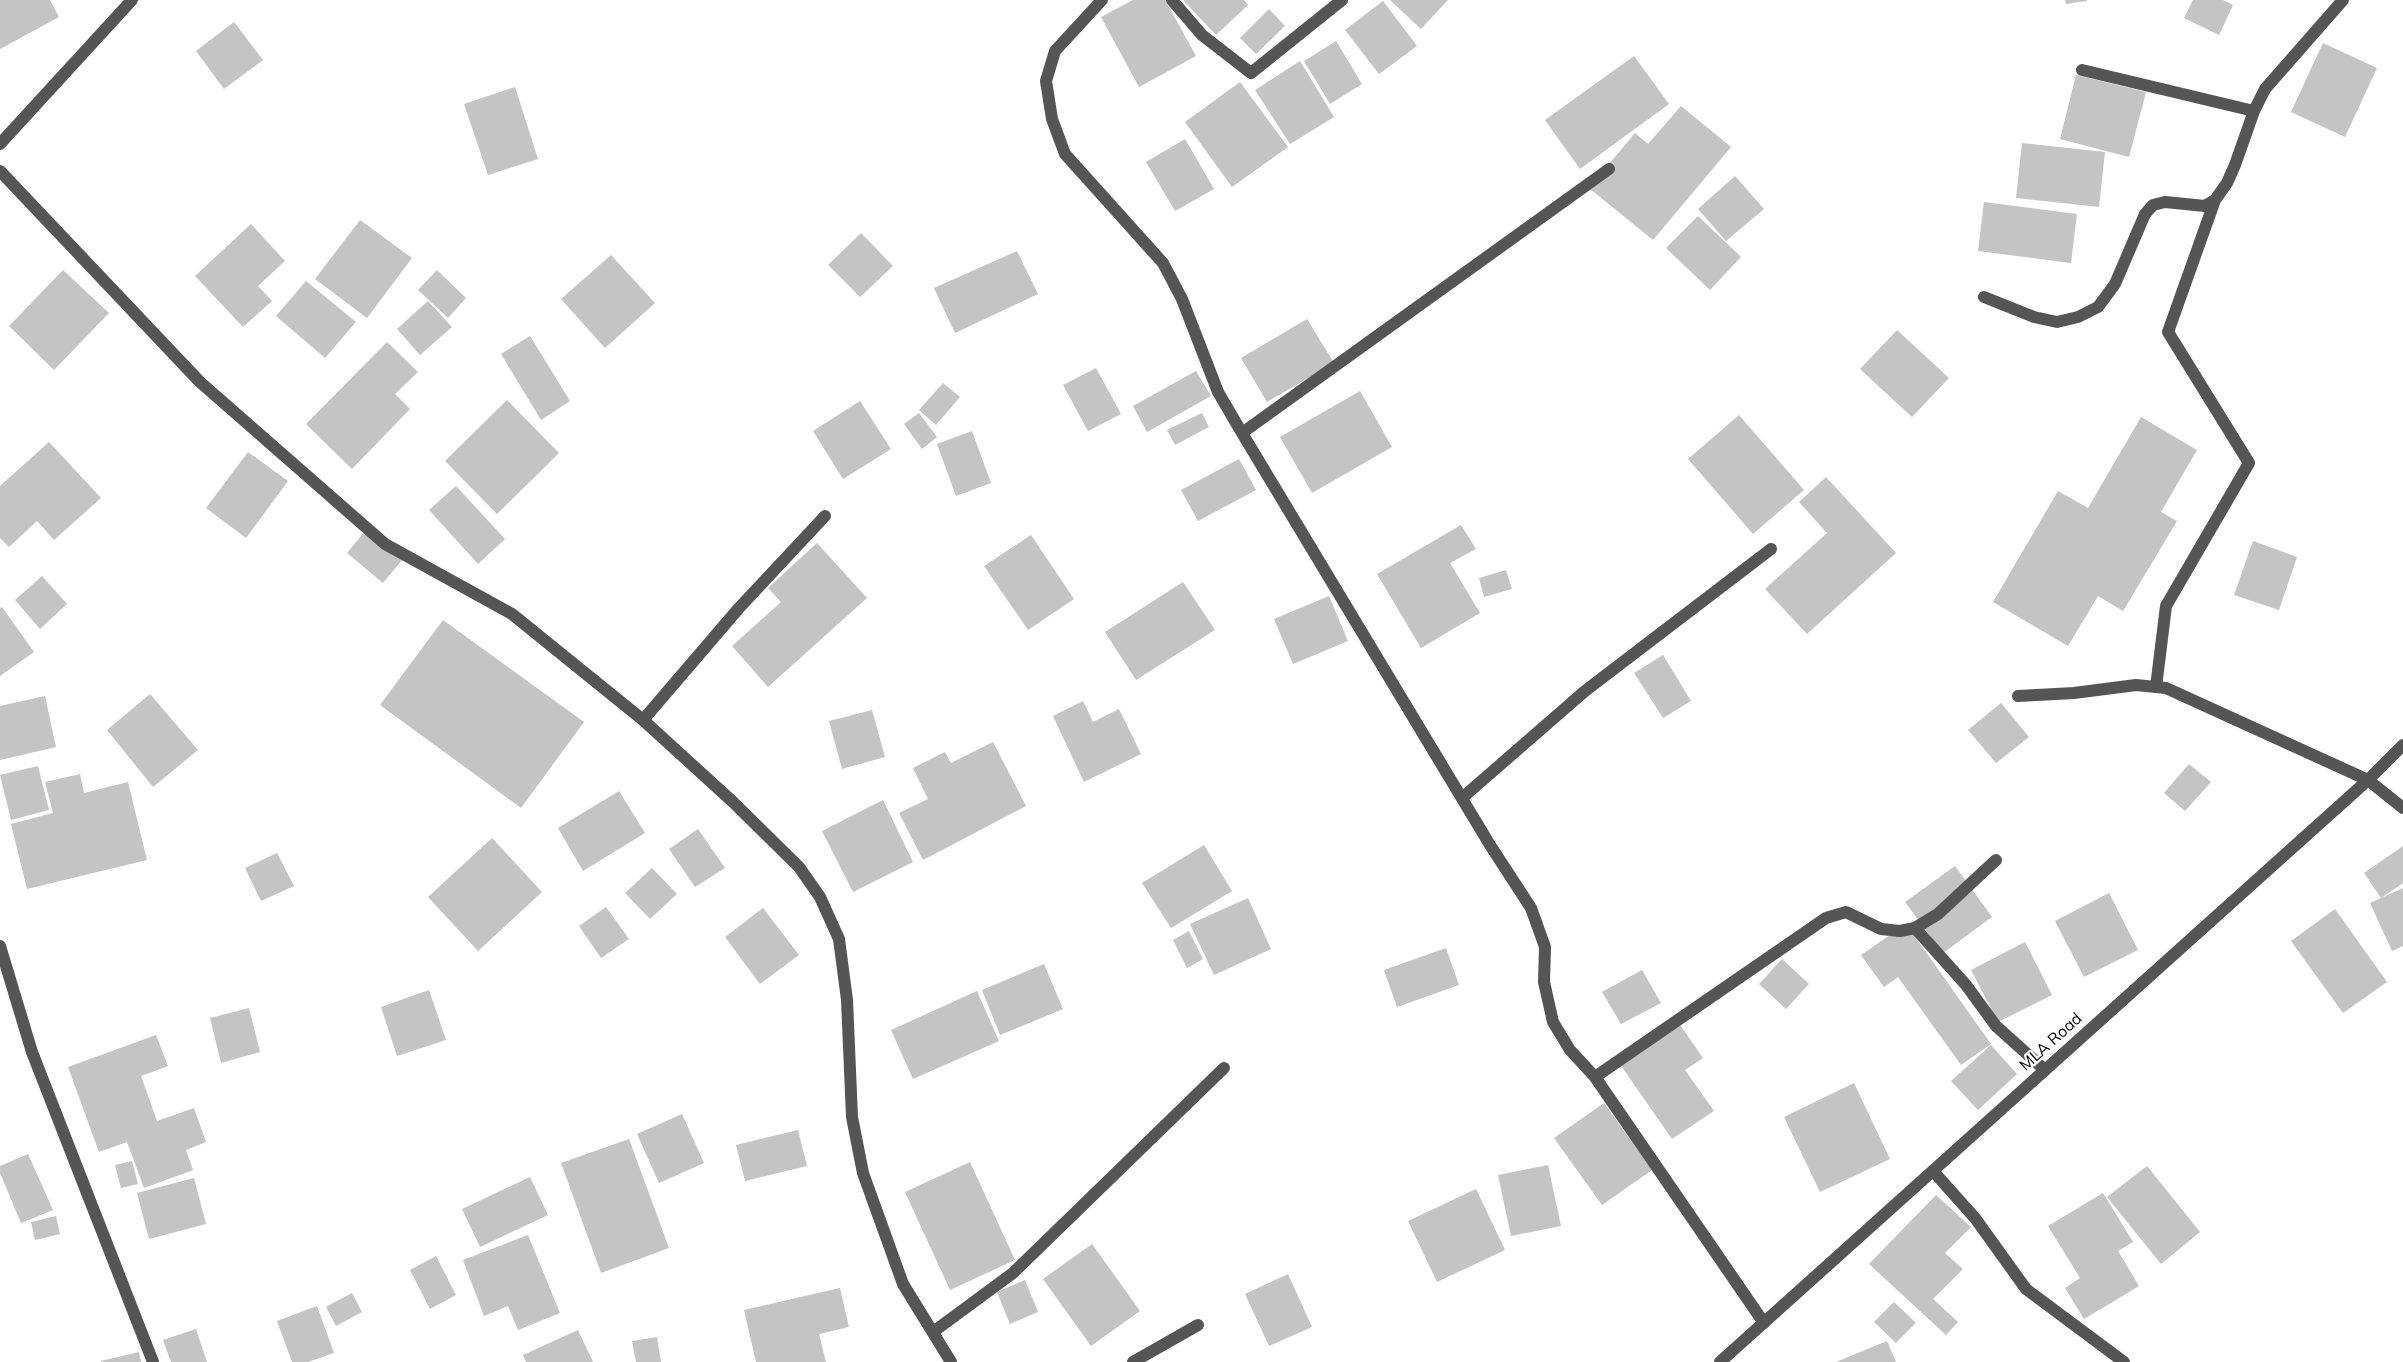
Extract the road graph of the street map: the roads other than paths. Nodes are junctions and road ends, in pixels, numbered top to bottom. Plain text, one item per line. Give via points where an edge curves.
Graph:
1 (132, 0) edge
2 (1102, 0) edge
3 (1172, 0) edge
4 (1342, 0) edge
5 (2343, 0) edge
6 (2082, 70) dead end
7 (2254, 111) junction
8 (0, 144) edge
9 (1609, 169) dead end
10 (0, 171) edge
11 (2215, 200) junction
12 (1984, 297) dead end
13 (1242, 433) junction
14 (825, 516) dead end
15 (1771, 549) dead end
16 (2156, 687) junction
17 (2018, 696) dead end
18 (643, 720) junction
19 (2403, 745) edge
20 (2368, 780) junction
21 (1462, 798) junction
22 (2403, 808) edge
23 (1996, 860) dead end
24 (1915, 928) junction
25 (0, 946) edge
26 (1224, 1068) dead end
27 (2045, 1070) junction
28 (1595, 1077) junction
29 (1932, 1171) junction
30 (1764, 1323) junction
31 (1198, 1325) dead end
32 (933, 1332) junction
33 (153, 1362) edge
34 (951, 1362) edge
35 (1133, 1362) edge
36 (1720, 1362) edge
37 (2124, 1362) edge

1 - 8 street
2 - 13 street via 1055,51 1046,81 1052,119 1065,154 1163,263 1182,299 1218,392
3 - 4 street via 1202,35 1251,73
5 - 7 street via 2265,89
6 - 7 street
7 - 11 street via 2235,165
9 - 13 street
10 - 18 street via 200,382 385,544 512,614
11 - 12 street via 2195,207 2165,202 2153,206 2145,214 2115,284 2098,307 2078,317 2057,322
11 - 16 street via 2168,332 2249,463 2166,606
13 - 21 street
14 - 18 street via 738,608
15 - 21 street via 1584,691
16 - 17 street via 2136,685
16 - 20 street via 2166,688
18 - 32 street via 799,867 839,939 852,1117 863,1173 903,1284
19 - 20 street, MLA Road
20 - 22 street
20 - 27 street, MLA Road
21 - 28 street via 1531,908 1545,947 1544,982 1553,1022 1570,1050
23 - 24 street via 1938,914
24 - 27 street via 1996,1026
24 - 28 street via 1881,928 1846,912 1826,918
25 - 33 street via 32,1052
26 - 32 street via 1013,1273
27 - 29 street, MLA Road
28 - 30 street
29 - 30 street, MLA Road
29 - 37 street via 1975,1218 2026,1289
30 - 36 street, MLA Road
31 - 35 street
32 - 34 street

